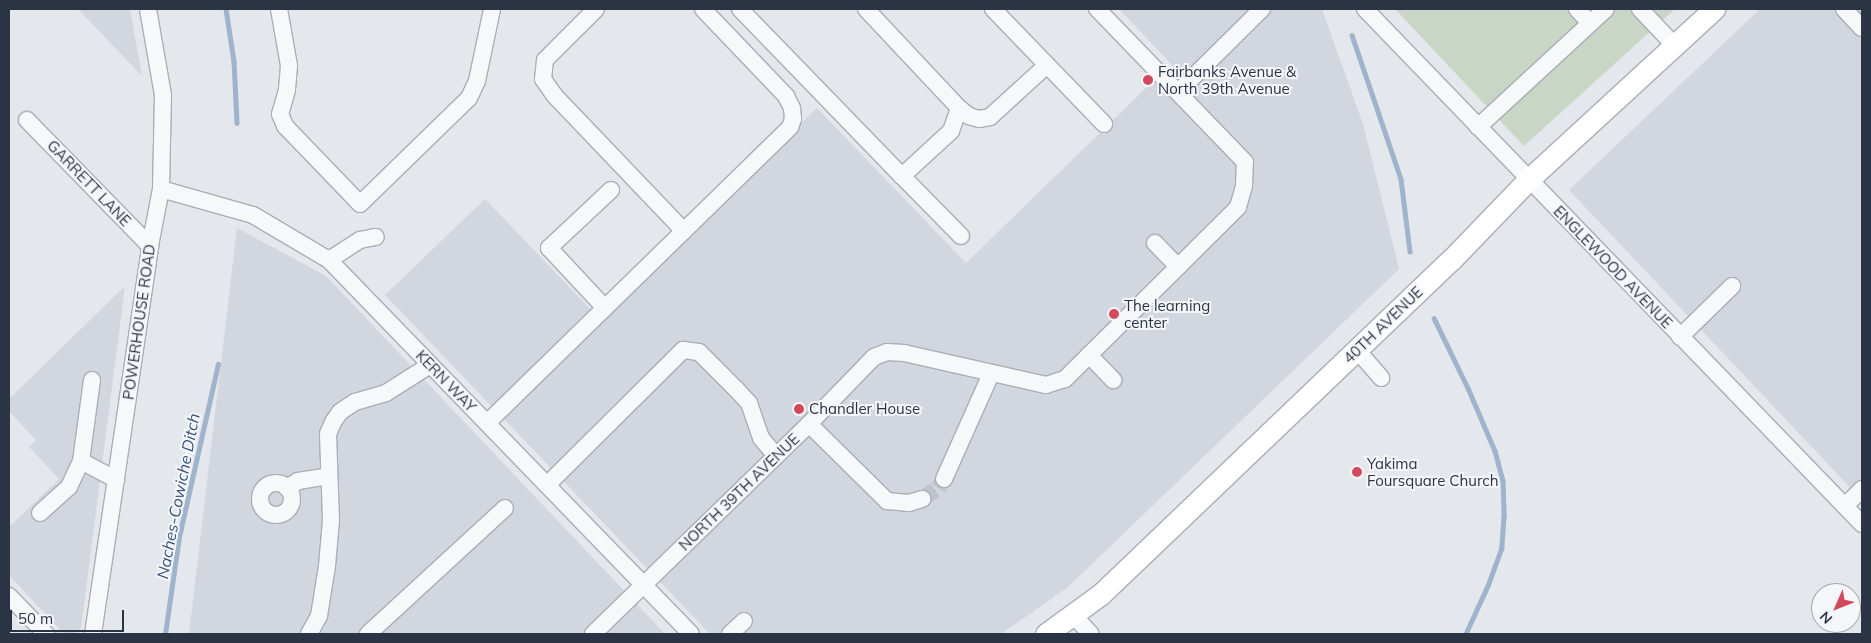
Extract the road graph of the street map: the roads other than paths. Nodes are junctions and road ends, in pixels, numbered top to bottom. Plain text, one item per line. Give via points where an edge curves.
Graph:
1 (148, 9) edge
2 (279, 9) edge
3 (492, 9) edge
4 (596, 9) edge
5 (702, 9) edge
6 (866, 9) edge
7 (993, 9) edge
8 (1097, 9) edge
9 (1262, 9) edge
10 (1365, 9) edge
11 (1577, 9) edge
12 (1606, 9) edge
13 (1640, 9) edge
14 (1714, 9) edge
15 (1844, 9) edge
16 (744, 10) edge
17 (1590, 23) junction
18 (1862, 28) edge
19 (1674, 45) junction
20 (1047, 65) junction
21 (1178, 92) junction
22 (959, 108) junction
23 (27, 120) dead end
24 (1104, 124) dead end
25 (1478, 127) junction
26 (902, 176) junction
27 (1528, 180) junction
28 (161, 189) junction
29 (611, 190) dead end
30 (684, 230) junction
31 (962, 236) dead end
32 (376, 237) dead end
33 (1155, 243) dead end
34 (150, 246) junction
35 (329, 260) junction
36 (1178, 267) junction
37 (1732, 286) dead end
38 (605, 308) junction
39 (1680, 337) junction
40 (1357, 350) junction
41 (1089, 355) junction
42 (430, 365) junction
43 (991, 374) junction
44 (1381, 378) dead end
45 (92, 380) dead end
46 (1113, 380) dead end
47 (487, 423) junction
48 (808, 424) junction
49 (776, 456) junction
50 (81, 461) junction
51 (329, 476) junction
52 (944, 479) tunnel mouth
53 (116, 480) junction
54 (547, 485) junction
55 (287, 488) dead end
56 (1862, 489) edge
57 (922, 499) tunnel mouth
58 (1845, 506) junction
59 (505, 508) dead end
60 (40, 513) dead end
61 (1862, 524) edge
62 (644, 585) junction
63 (9, 596) edge
64 (1073, 615) junction
65 (744, 621) dead end
66 (46, 634) edge
67 (94, 634) edge
68 (309, 634) edge
69 (368, 634) edge
70 (593, 634) edge
71 (691, 634) edge
72 (730, 634) edge
73 (1046, 634) edge
74 (1091, 634) edge

1 - 28 street, POWERHOUSE ROAD via 162,95
2 - 3 street via 289,66 280,114 285,126 360,204 469,98 477,81
4 - 30 street via 545,60 543,79 554,95
5 - 30 street via 786,96 793,119 790,128
6 - 22 street
7 - 20 street
8 - 21 street
9 - 21 street
10 - 25 street, ENGLEWOOD AVENUE
11 - 17 street
12 - 17 street
13 - 19 street
14 - 19 main road, 40TH AVENUE
15 - 18 street
16 - 26 street
17 - 25 street
19 - 27 main road, 40TH AVENUE
20 - 22 street via 990,117 974,117
20 - 24 street
21 - 36 street, NORTH 39TH AVENUE via 1245,162 1244,186 1238,207
22 - 26 street via 951,131
23 - 34 street, GARRETT LANE
25 - 27 street, ENGLEWOOD AVENUE
26 - 31 street
27 - 39 street, ENGLEWOOD AVENUE
27 - 40 main road, 40TH AVENUE
28 - 34 street, POWERHOUSE ROAD
28 - 35 street, KERN WAY via 253,215
29 - 38 street via 549,248
30 - 38 street
32 - 35 street via 360,240
33 - 36 street
34 - 53 street, POWERHOUSE ROAD
35 - 42 street, KERN WAY
36 - 41 street, NORTH 39TH AVENUE
37 - 39 street
38 - 47 street
39 - 58 street, ENGLEWOOD AVENUE
40 - 44 street
40 - 64 main road, 40TH AVENUE via 1101,594
41 - 43 street, NORTH 39TH AVENUE via 1065,379 1046,384
41 - 46 street
42 - 47 street, KERN WAY
42 - 51 street via 400,386 355,402 340,412 328,434
43 - 48 street, NORTH 39TH AVENUE via 904,353 887,352 874,357
43 - 52 street
45 - 50 street
47 - 54 street, KERN WAY
48 - 49 street, NORTH 39TH AVENUE
48 - 57 street via 887,501 909,504
49 - 54 street via 761,438 749,403 699,352 683,350
49 - 62 street, NORTH 39TH AVENUE
50 - 53 street
50 - 60 street via 69,487
51 - 55 street via 298,481
51 - 68 street via 331,520 327,566 319,616
53 - 67 street, POWERHOUSE ROAD
54 - 62 street, KERN WAY
56 - 58 street
58 - 61 street, ENGLEWOOD AVENUE
59 - 69 street
62 - 70 street, NORTH 39TH AVENUE
62 - 71 street, KERN WAY
63 - 66 street
64 - 73 main road, 40TH AVENUE
64 - 74 street
65 - 72 street

